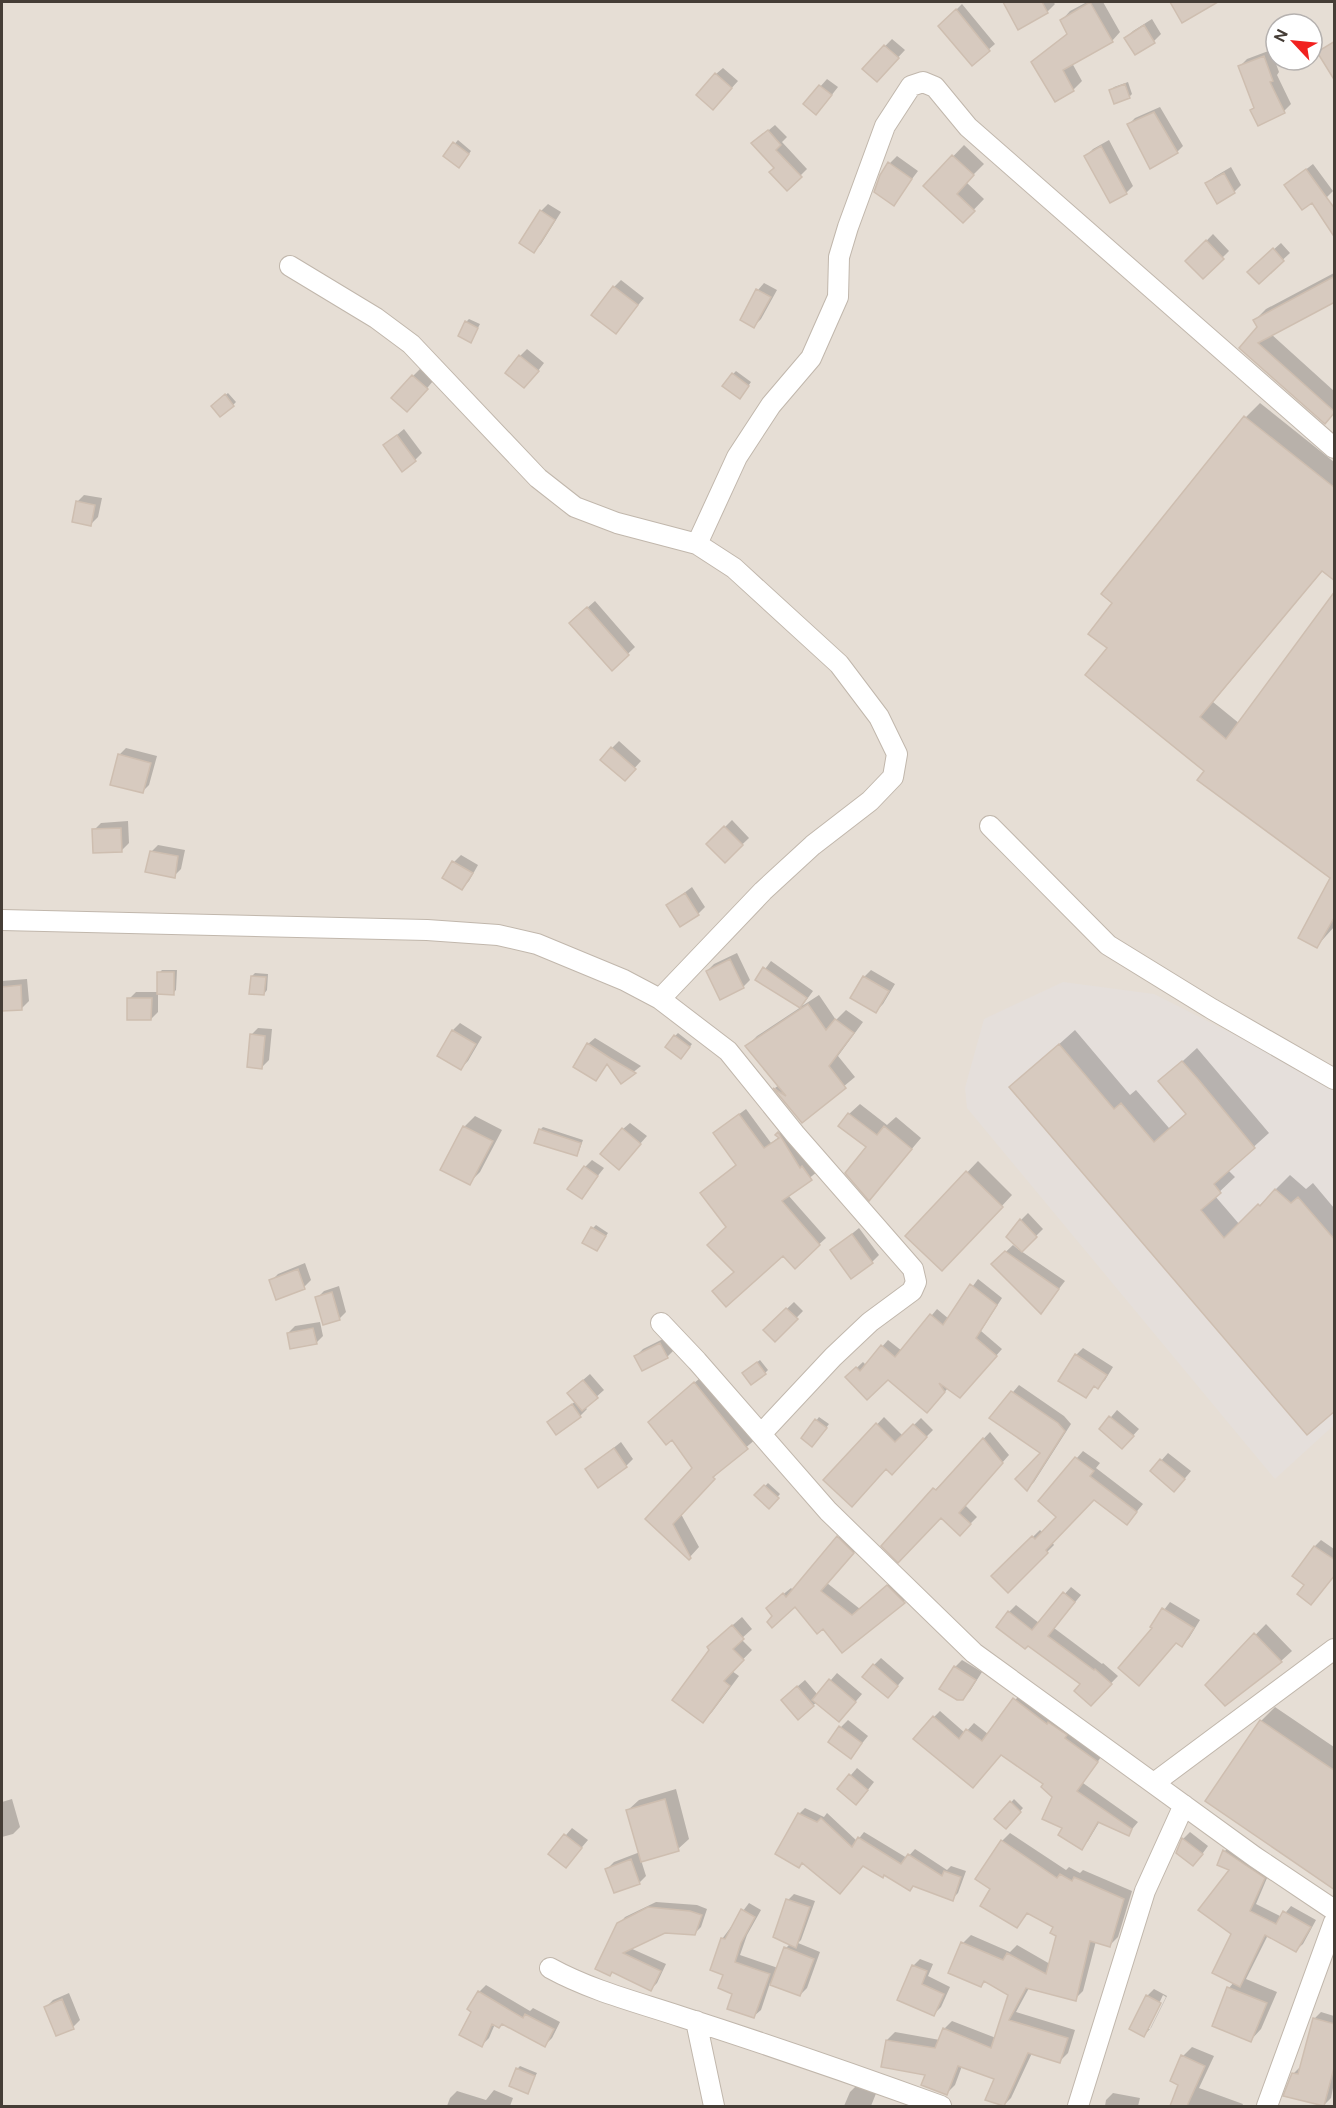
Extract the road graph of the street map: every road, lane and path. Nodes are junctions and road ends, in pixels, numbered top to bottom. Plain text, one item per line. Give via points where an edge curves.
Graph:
1 (290, 266) dead end
2 (1335, 448) edge
3 (697, 544) junction
4 (990, 826) dead end
5 (2, 920) edge
6 (660, 999) junction
7 (1335, 1079) edge
8 (661, 1323) dead end
9 (761, 1434) junction
10 (1335, 1649) edge
11 (1155, 1783) junction
12 (1184, 1805) junction
13 (1335, 1910) edge
14 (1335, 1922) edge
15 (550, 1968) dead end
16 (696, 2021) junction
17 (714, 2106) edge
18 (942, 2106) edge
19 (1078, 2106) edge
20 (1266, 2106) edge

1 - 3 street via 411,344 538,478 575,507 617,524
2 - 3 street via 968,127 935,87 923,82 911,86 885,126 848,227 840,257 838,297 811,358 771,405 737,457
3 - 6 street via 734,568 839,664 879,717 897,754 893,777 870,801 813,844 763,891
4 - 7 street via 1108,945
5 - 6 street via 498,934 537,944
6 - 9 street via 728,1051 913,1269 916,1282 912,1291 870,1322 833,1357
8 - 9 street
9 - 11 street via 828,1511 974,1653
10 - 11 street
11 - 12 street
12 - 13 street
12 - 19 street via 1145,1891
14 - 20 street
15 - 16 street via 577,1983
16 - 17 street
16 - 18 street

